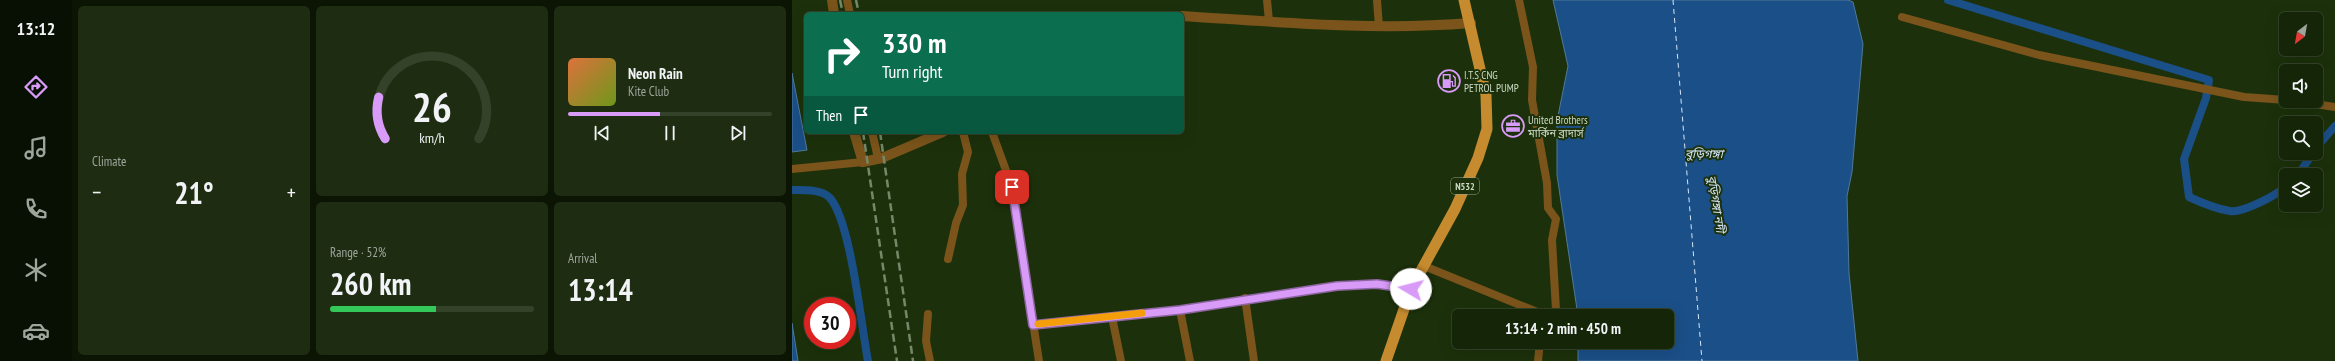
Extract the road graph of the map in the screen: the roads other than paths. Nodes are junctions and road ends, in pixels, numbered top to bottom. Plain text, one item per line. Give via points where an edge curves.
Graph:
1 (832, 0) edge
2 (847, 0) edge
3 (1267, 0) edge
4 (1377, 0) edge
5 (1464, 0) edge
6 (1519, 0) edge
7 (834, 12) edge
8 (850, 12) edge
9 (1184, 16) edge
10 (1902, 17) dead end
11 (1269, 21) junction
12 (1471, 23) junction
13 (1378, 27) junction
14 (2279, 100) edge
15 (2323, 105) edge
16 (2335, 107) edge
17 (855, 134) edge
18 (872, 134) edge
19 (939, 134) edge
20 (964, 134) edge
21 (993, 134) edge
22 (878, 158) junction
23 (863, 162) junction
24 (792, 169) edge
25 (948, 259) dead end
26 (1424, 266) junction
27 (1411, 289) junction
28 (1245, 298) junction
29 (1530, 309) edge
30 (1556, 309) edge
31 (1180, 310) junction
32 (928, 314) dead end
33 (1112, 317) junction
34 (1033, 325) junction
35 (1539, 349) edge
36 (930, 361) edge
37 (1039, 361) edge
38 (1121, 361) edge
39 (1190, 361) edge
40 (1254, 361) edge
41 (1386, 361) edge
42 (1538, 361) edge

1 - 7 street
2 - 8 street
3 - 11 street
4 - 13 street
5 - 12 highway, N532
6 - 30 street via 1533,67 1532,100 1547,182 1548,208 1556,219 1552,240
9 - 11 street
10 - 14 street via 2004,47 2244,97
11 - 13 street
12 - 13 street via 1430,27
12 - 26 highway, N532 via 1486,95 1487,130 1478,158 1455,209
15 - 16 street
17 - 23 street
18 - 22 street
19 - 22 street
20 - 25 street via 968,152 962,174 963,205
21 - 34 street via 1012,187
22 - 23 street
23 - 24 street
26 - 27 highway, N532
26 - 29 street
27 - 28 street via 1377,284 1337,286
27 - 41 highway, N532
28 - 31 street
28 - 40 street
31 - 33 street
31 - 39 street
32 - 36 street via 926,341
33 - 34 street
33 - 38 street
34 - 37 street
35 - 42 street

